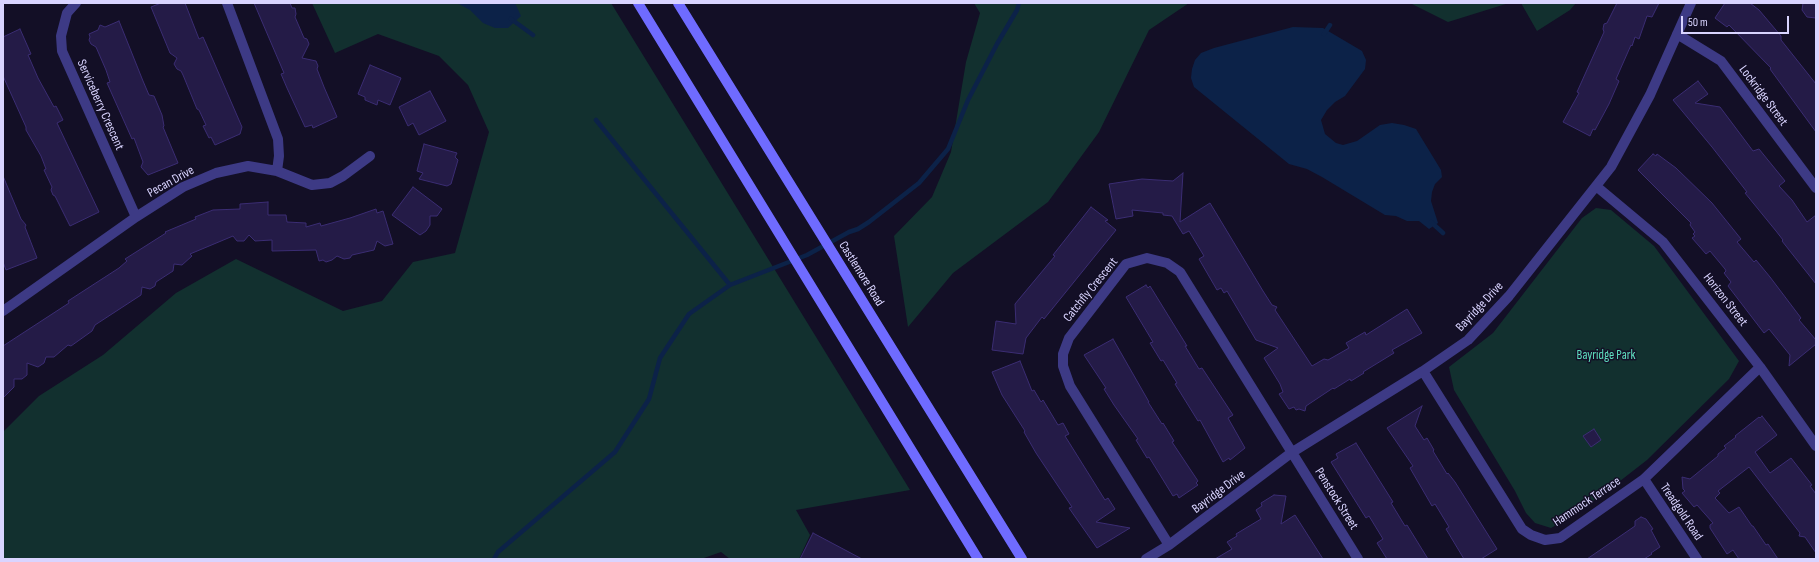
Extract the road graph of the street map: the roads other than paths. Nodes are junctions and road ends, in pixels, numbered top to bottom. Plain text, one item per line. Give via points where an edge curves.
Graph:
1 (76, 3) edge
2 (227, 3) edge
3 (638, 3) edge
4 (678, 3) edge
5 (1691, 3) edge
6 (1677, 34) junction
7 (370, 156) dead end
8 (277, 171) junction
9 (1596, 186) junction
10 (1816, 188) edge
11 (136, 217) junction
12 (3, 311) edge
13 (1760, 368) junction
14 (1423, 371) junction
15 (1816, 446) edge
16 (1291, 454) junction
17 (1644, 480) junction
18 (1169, 545) junction
19 (978, 559) edge
20 (1022, 559) edge
21 (1146, 559) edge
22 (1358, 559) edge
23 (1697, 559) edge

1 - 11 street, Serviceberry Crescent via 67,13 61,36 62,51
2 - 8 street via 278,139
3 - 19 main road
4 - 20 main road, Castlemore Road
5 - 6 street, Bayridge Drive
6 - 9 street, Bayridge Drive via 1650,95 1611,167
6 - 10 street, Lockridge Street via 1721,61
7 - 8 street, Pecan Drive via 330,183 312,185
8 - 11 street, Pecan Drive via 248,166 216,173 183,187
9 - 13 street, Horizon Street via 1664,242
9 - 14 street, Bayridge Drive via 1509,296 1468,340
11 - 12 street, Pecan Drive
13 - 15 street, Horizon Street
13 - 17 street, Hammock Terrace
14 - 16 street, Bayridge Drive
14 - 17 street, Hammock Terrace via 1522,529 1531,535 1545,540 1560,538
16 - 18 street, Bayridge Drive
16 - 18 street, Catchfly Crescent via 1180,272 1167,263 1147,258 1126,264 1068,338 1062,354 1063,366 1070,386
16 - 22 street, Penstock Street
17 - 23 street, Treadgold Road
18 - 21 street, Bayridge Drive

